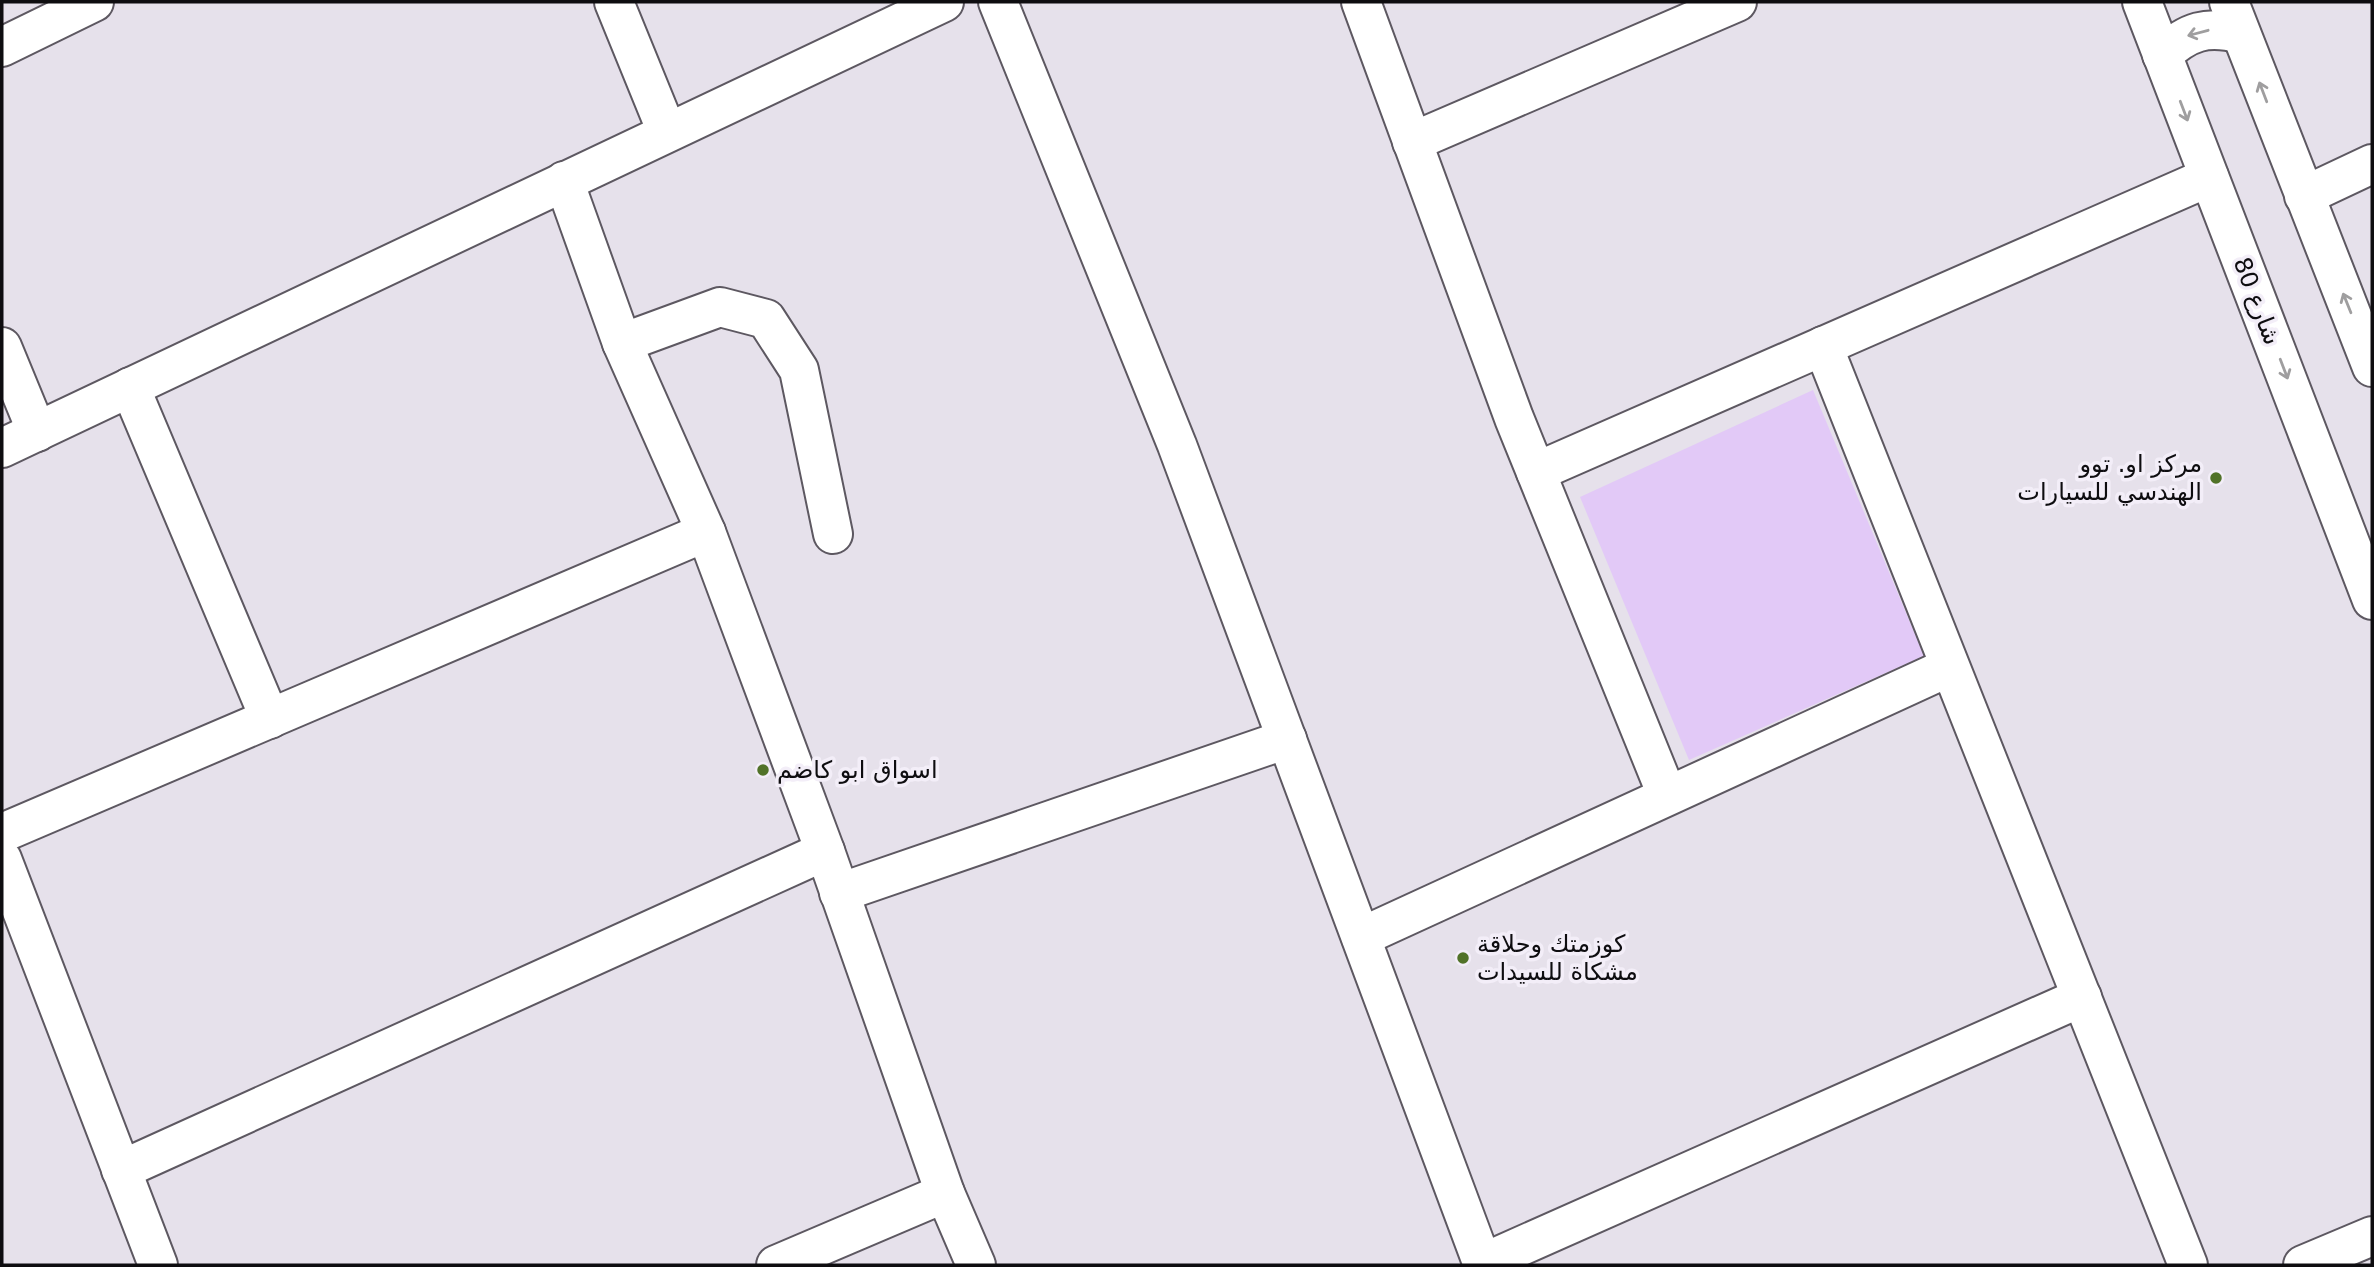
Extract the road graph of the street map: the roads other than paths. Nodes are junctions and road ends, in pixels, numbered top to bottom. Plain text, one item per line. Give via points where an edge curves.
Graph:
1 (94, 2) edge
2 (614, 2) edge
3 (944, 2) edge
4 (998, 2) edge
5 (1361, 2) edge
6 (1737, 2) edge
7 (2142, 2) edge
8 (2235, 18) edge
9 (2, 47) edge
10 (2162, 55) junction
11 (667, 132) junction
12 (1412, 142) junction
13 (2372, 164) edge
14 (2209, 177) junction
15 (564, 181) junction
16 (2304, 196) junction
17 (622, 343) junction
18 (1823, 346) junction
19 (2, 347) edge
20 (2372, 367) edge
21 (130, 387) junction
22 (37, 432) junction
23 (2, 449) edge
24 (1536, 472) junction
25 (706, 532) junction
26 (833, 534) dead end
27 (2372, 600) edge
28 (1950, 667) junction
29 (270, 719) junction
30 (1287, 739) junction
31 (1667, 795) junction
32 (2, 833) edge
33 (825, 851) junction
34 (2, 859) edge
35 (839, 892) junction
36 (1361, 937) junction
37 (2082, 997) junction
38 (121, 1170) junction
39 (945, 1193) junction
40 (2372, 1236) edge
41 (1483, 1264) edge
42 (158, 1265) edge
43 (776, 1265) edge
44 (976, 1265) edge
45 (2189, 1265) edge
46 (2303, 1265) edge

1 - 9 street
2 - 11 street
3 - 11 street
4 - 30 street via 1177,444
5 - 12 street
6 - 12 street
7 - 10 street, شارع 80
8 -> 10 street via 2224,30 2190,34
16 -> 8 street
10 -> 14 street, شارع 80
11 - 15 street
12 - 24 street
13 - 16 street
14 - 18 street
14 -> 27 street, شارع 80
15 - 17 street
15 - 21 street
20 -> 16 street
17 - 25 street
17 - 26 street via 720,307 765,319 799,370
18 - 24 street
18 - 28 street
19 - 22 street
21 - 22 street
21 - 29 street
22 - 23 street
24 - 31 street
25 - 29 street
25 - 33 street
28 - 31 street
28 - 37 street
29 - 32 street
30 - 35 street
30 - 36 street
31 - 36 street
33 - 35 street
33 - 38 street
34 - 38 street
35 - 39 street
36 - 41 street
37 - 41 street
37 - 45 street
38 - 42 street
39 - 43 street
39 - 44 street
40 - 46 street

